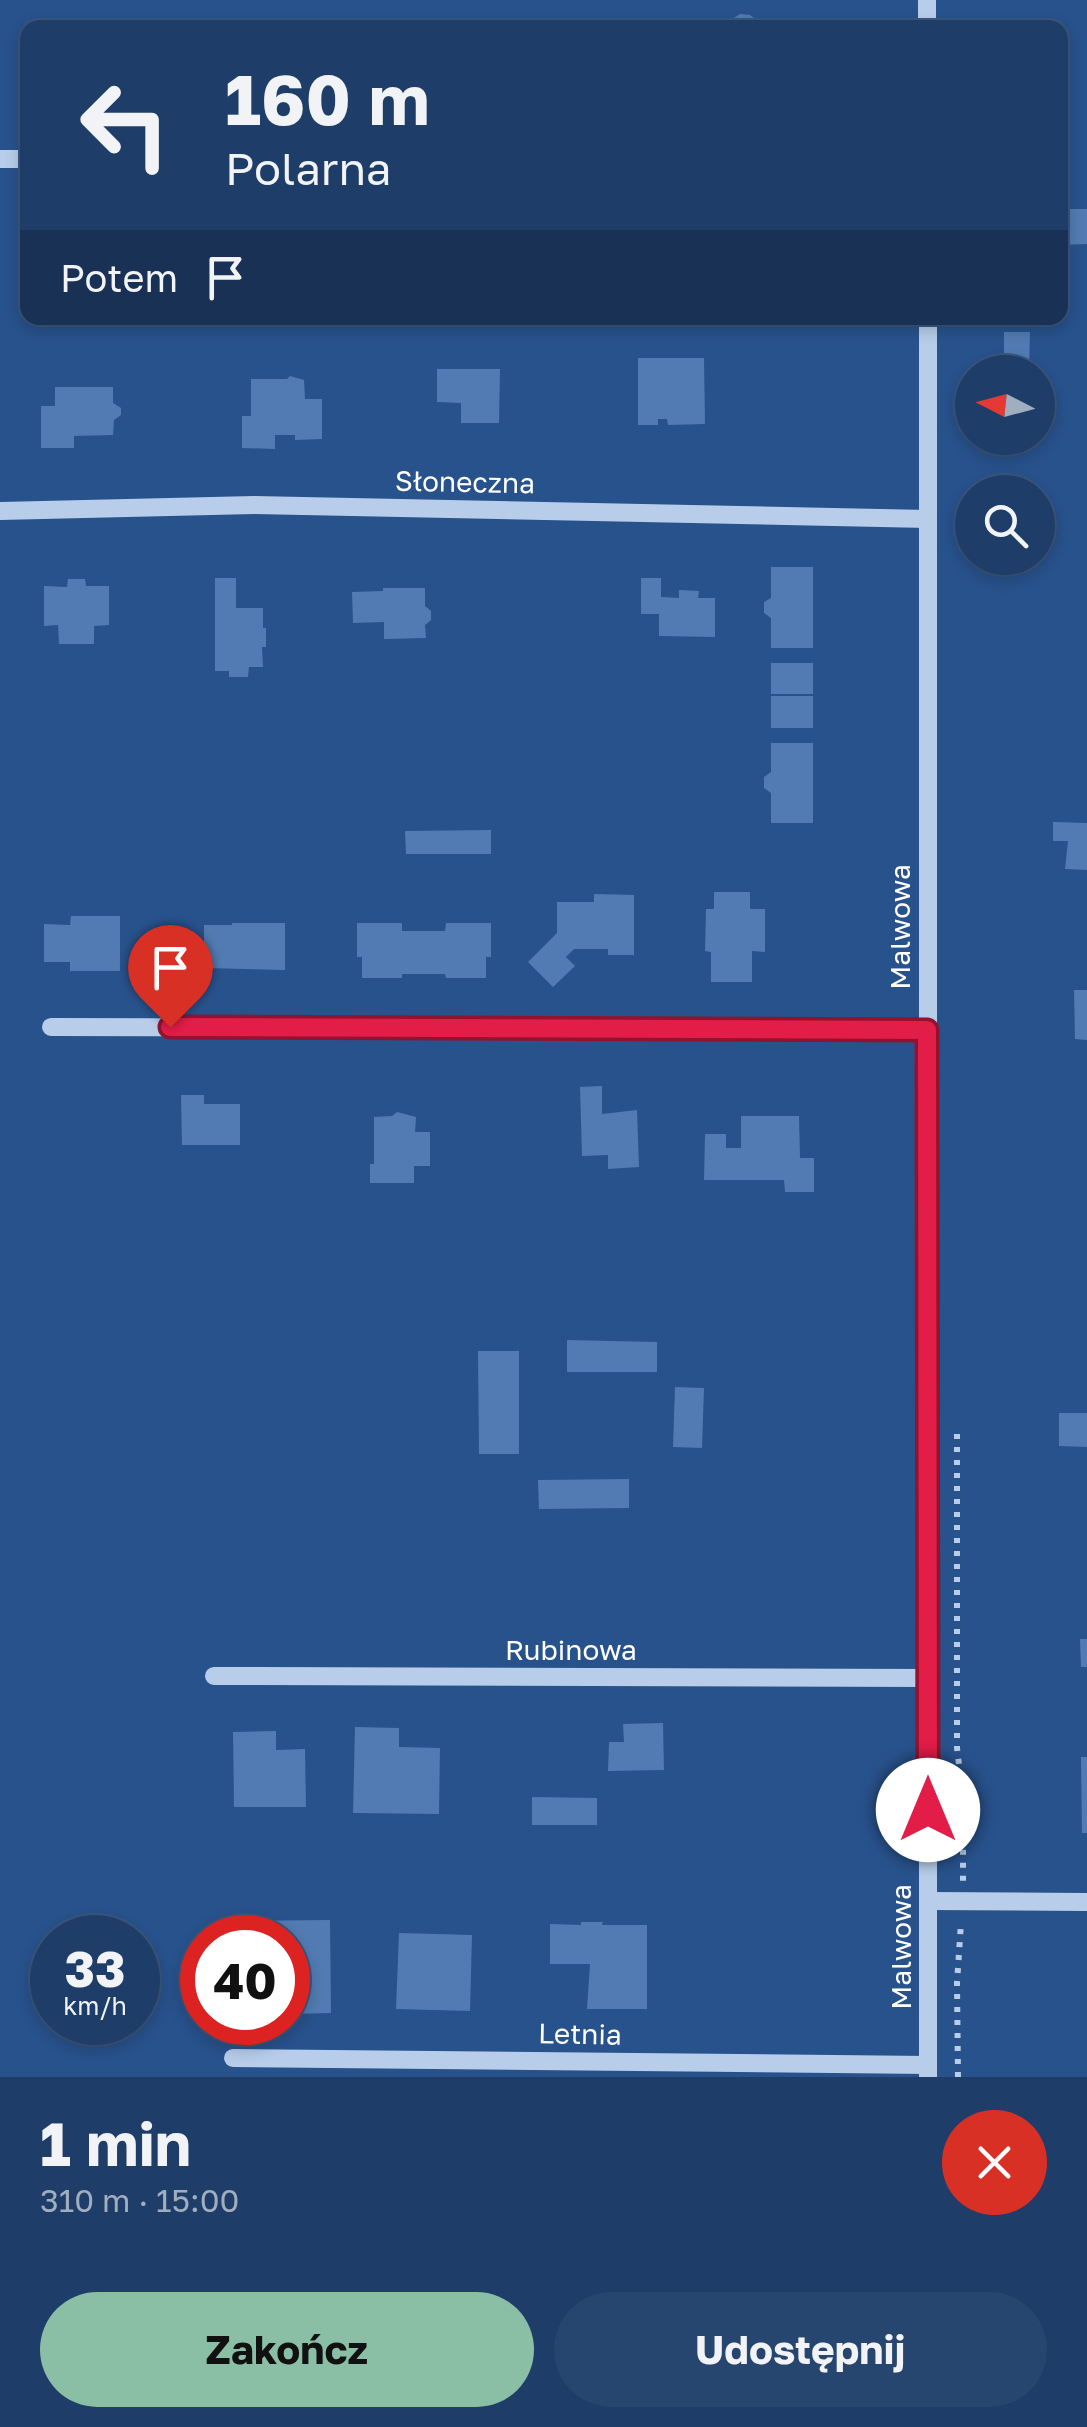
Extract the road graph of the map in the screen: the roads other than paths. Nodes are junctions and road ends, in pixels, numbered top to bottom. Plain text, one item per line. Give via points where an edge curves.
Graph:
1 (928, 325) edge
2 (0, 510) edge
3 (928, 519) junction
4 (51, 1027) dead end
5 (927, 1030) junction
6 (214, 1676) dead end
7 (928, 1678) junction
8 (929, 1901) junction
9 (1087, 1902) edge
10 (232, 2058) dead end
11 (928, 2071) edge

1 - 3 street, Malwowa
2 - 3 street, Słoneczna via 254,506
3 - 5 street, Malwowa
4 - 5 street
5 - 7 street, Malwowa
6 - 7 street, Rubinowa
7 - 8 street, Malwowa
8 - 9 street
8 - 11 street, Malwowa
10 - 11 street, Letnia

